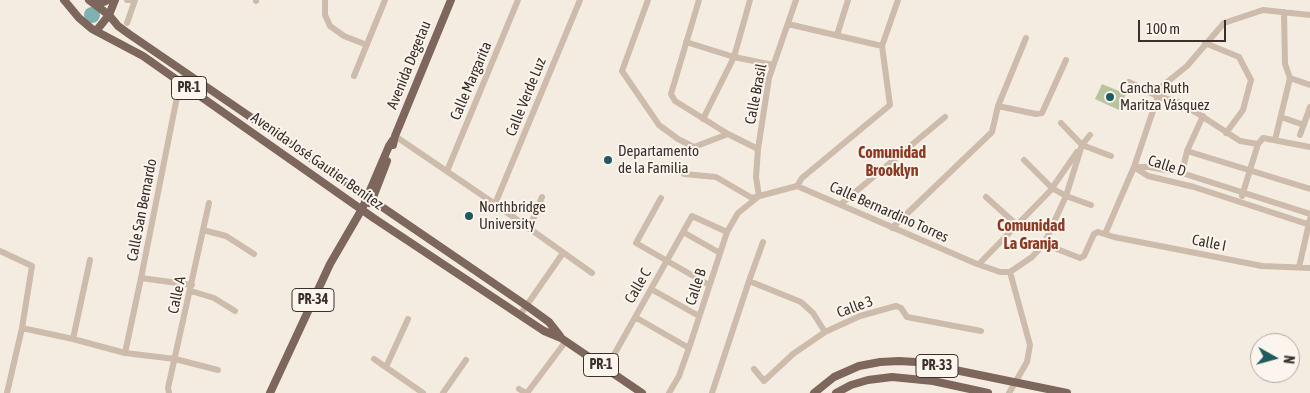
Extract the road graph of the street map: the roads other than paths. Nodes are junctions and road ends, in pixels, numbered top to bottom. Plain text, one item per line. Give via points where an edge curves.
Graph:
1 (64, 0) edge
2 (90, 0) edge
3 (108, 0) edge
4 (115, 0) edge
5 (127, 0) edge
6 (133, 0) edge
7 (325, 0) edge
8 (385, 0) edge
9 (451, 0) edge
10 (518, 0) edge
11 (579, 0) edge
12 (648, 0) edge
13 (699, 0) edge
14 (750, 0) edge
15 (796, 0) edge
16 (848, 0) edge
17 (898, 0) edge
18 (1284, 12) junction
19 (110, 15) junction
20 (1310, 15) edge
21 (127, 23) dead end
22 (788, 24) junction
23 (96, 31) junction
24 (836, 35) junction
25 (1026, 38) dead end
26 (686, 42) junction
27 (1205, 43) junction
28 (367, 45) junction
29 (882, 46) junction
30 (734, 57) junction
31 (1066, 60) dead end
32 (773, 65) junction
33 (186, 72) junction
34 (354, 76) dead end
35 (1290, 78) junction
36 (180, 82) junction
37 (1129, 82) dead end
38 (1310, 85) edge
39 (1157, 96) junction
40 (998, 106) junction
41 (1310, 107) edge
42 (1203, 116) junction
43 (945, 117) dead end
44 (1281, 117) junction
45 (703, 119) junction
46 (1061, 123) dead end
47 (1304, 125) junction
48 (1226, 133) junction
49 (728, 134) junction
50 (1090, 135) dead end
51 (1300, 135) dead end
52 (394, 138) junction
53 (1275, 140) junction
54 (1258, 144) junction
55 (1082, 145) junction
56 (1310, 147) edge
57 (758, 149) junction
58 (1187, 151) junction
59 (1111, 156) dead end
60 (1024, 160) dead end
61 (1134, 167) junction
62 (378, 169) junction
63 (1249, 170) junction
64 (447, 171) junction
65 (1182, 173) junction
66 (684, 174) dead end
67 (797, 186) junction
68 (353, 187) junction
69 (1052, 188) junction
70 (1310, 189) edge
71 (1243, 193) junction
72 (758, 196) junction
73 (1066, 196) junction
74 (542, 197) dead end
75 (986, 197) dead end
76 (369, 198) junction
77 (661, 198) dead end
78 (1241, 202) junction
79 (209, 203) dead end
80 (495, 204) junction
81 (841, 204) junction
82 (1090, 205) dead end
83 (362, 209) junction
84 (1310, 214) edge
85 (1310, 223) edge
86 (1017, 225) junction
87 (892, 228) junction
88 (529, 229) junction
89 (203, 230) junction
90 (683, 232) junction
91 (727, 232) junction
92 (1105, 234) junction
93 (764, 242) dead end
94 (1044, 244) junction
95 (0, 251) edge
96 (563, 252) junction
97 (720, 253) junction
98 (254, 254) dead end
99 (90, 260) dead end
100 (667, 261) junction
101 (979, 264) junction
102 (1299, 267) junction
103 (1310, 268) edge
104 (1010, 272) junction
105 (592, 273) dead end
106 (142, 278) junction
107 (749, 281) junction
108 (709, 285) junction
109 (191, 288) junction
110 (651, 289) junction
111 (527, 306) junction
112 (236, 311) dead end
113 (520, 315) junction
114 (700, 316) junction
115 (635, 317) junction
116 (408, 319) dead end
117 (22, 328) junction
118 (981, 331) dead end
119 (825, 332) junction
120 (73, 339) junction
121 (563, 340) junction
122 (689, 348) junction
123 (125, 353) junction
124 (175, 359) junction
125 (374, 359) dead end
126 (466, 360) dead end
127 (386, 367) junction
128 (606, 369) junction
129 (754, 369) dead end
130 (218, 370) dead end
131 (1015, 382) junction
132 (519, 389) dead end
133 (7, 393) edge
134 (168, 393) edge
135 (270, 393) edge
136 (423, 393) edge
137 (443, 393) edge
138 (526, 393) edge
139 (642, 393) edge
140 (669, 393) edge
141 (712, 393) edge
142 (814, 393) edge
143 (836, 393) edge
144 (988, 393) edge
145 (1009, 393) edge
146 (1066, 393) edge

1 - 23 main road, Avenida José Gautier Benítez / PR-1
2 - 3 main road
2 - 19 main road, Avenida José Gautier Benítez / PR-1
4 - 19 main road
5 - 6 street
6 - 21 street
7 - 28 street via 325,14 330,26 344,36
8 - 28 street
9 - 52 main road, Avenida Degetau / PR-34
10 - 64 street, Calle Margarita
11 - 80 street, Calle Verde Luz
12 - 49 street via 622,71 660,125 678,139 694,147
13 - 26 street
14 - 30 street
15 - 22 street, Calle Brasil
16 - 24 street
17 - 29 street
18 - 20 street
18 - 27 street via 1263,10 1224,23
18 - 35 street via 1286,64
19 - 23 main road
19 - 33 main road, Avenida José Gautier Benítez / PR-1 via 118,26
22 - 24 street
22 - 32 street, Calle Brasil
23 - 36 main road, Avenida José Gautier Benítez / PR-1 via 130,48
24 - 29 street
25 - 40 street
26 - 30 street
26 - 45 street via 671,94 675,101
27 - 39 street via 1186,66 1161,87
27 - 48 street via 1238,57 1251,80 1243,110
28 - 34 street
29 - 67 street via 890,105 802,178
30 - 32 street
30 - 45 street
31 - 40 street via 1042,112 1036,114
32 - 57 street, Calle Brasil
33 - 36 street, Calle San Bernardo
33 - 68 main road, Avenida José Gautier Benítez / PR-1
35 - 38 street
35 - 44 street
36 - 83 main road, Avenida José Gautier Benítez / PR-1
36 - 106 street, Calle San Bernardo
37 - 39 street
39 - 42 street via 1178,102
39 - 61 street
40 - 87 street via 992,132
41 - 47 street
42 - 48 street
42 - 58 street
43 - 81 street
44 - 47 street
44 - 53 street
45 - 49 street
46 - 55 street
47 - 51 street
48 - 54 street via 1240,141
49 - 57 street
50 - 55 street
52 - 62 main road, Avenida Degetau / PR-34
52 - 64 street
52 - 76 main road, Avenida Degetau / PR-34
53 - 54 street via 1263,138
53 - 56 street
54 - 63 street
55 - 59 street
55 - 69 street
55 - 73 street
57 - 72 street, Calle Brasil
58 - 63 street
58 - 65 street
60 - 69 street
61 - 65 street, Calle D
61 - 78 street, Calle D via 1148,176
61 - 92 street
62 - 68 main road via 369,185
62 - 76 main road, Avenida Degetau / PR-34
63 - 70 street
63 - 71 street
64 - 80 street
65 - 71 street, Calle D
66 - 72 street via 716,177 752,198
67 - 72 street
67 - 81 street, Calle Bernardino Torres
68 - 76 main road, Avenida José Gautier Benítez / PR-1
69 - 73 street
69 - 86 street
71 - 78 street
71 - 84 street, Calle D
72 - 91 street, Calle B via 738,213
73 - 82 street
73 - 94 street
74 - 88 street
75 - 86 street
76 - 83 main road, Avenida Degetau / PR-34
76 - 111 main road, Avenida José Gautier Benítez / PR-1
77 - 100 street via 636,243
78 - 85 street, Calle D
79 - 89 street, Calle A
80 - 88 street
81 - 87 street, Calle Bernardino Torres
83 - 113 main road, Avenida José Gautier Benítez / PR-1
83 - 135 main road, Avenida Degetau / PR-34 via 330,264
85 - 102 street
86 - 101 street
87 - 101 street, Calle Bernardino Torres
88 - 96 street
89 - 98 street via 226,236
89 - 109 street, Calle A
90 - 91 street, Calle C via 692,216
90 - 97 street
90 - 100 street, Calle C
91 - 97 street, Calle B
92 - 94 street via 1094,234 1080,258
92 - 102 street, Calle I via 1262,266
93 - 107 street
94 - 104 street via 1032,258
95 - 117 street via 32,266
96 - 105 street
96 - 111 street
97 - 108 street, Calle B
99 - 120 street
100 - 108 street
100 - 110 street, Calle C
101 - 104 street, Calle Bernardino Torres
102 - 103 street, Calle I
104 - 131 street via 1030,345 1027,362
106 - 109 street
106 - 123 street, Calle San Bernardo
107 - 119 street via 801,302
107 - 141 street
108 - 114 street, Calle B
109 - 112 street
109 - 124 street, Calle A
110 - 114 street
110 - 115 street, Calle C
111 - 113 street
111 - 121 main road, Avenida José Gautier Benítez / PR-1 via 548,322
113 - 121 main road, Avenida José Gautier Benítez / PR-1
114 - 122 street, Calle B
115 - 122 street
115 - 128 street, Calle C
116 - 127 street
117 - 120 street
117 - 133 street
118 - 119 street, Calle 3 via 907,317 896,306 860,316
119 - 129 street, Calle 3 via 764,380
120 - 123 street
121 - 128 main road, Avenida José Gautier Benítez / PR-1
121 - 138 street
122 - 140 street, Calle B
123 - 124 street
124 - 130 street
124 - 134 street, Calle A
125 - 127 street
126 - 137 street
127 - 136 street
128 - 139 main road, Avenida José Gautier Benítez / PR-1
131 - 142 main road, PR-33 via 916,362 880,362 858,366 834,377
131 - 145 street
131 - 146 main road, PR-33
132 - 138 street
143 - 144 main road, PR-33 via 868,380 892,377 933,381

